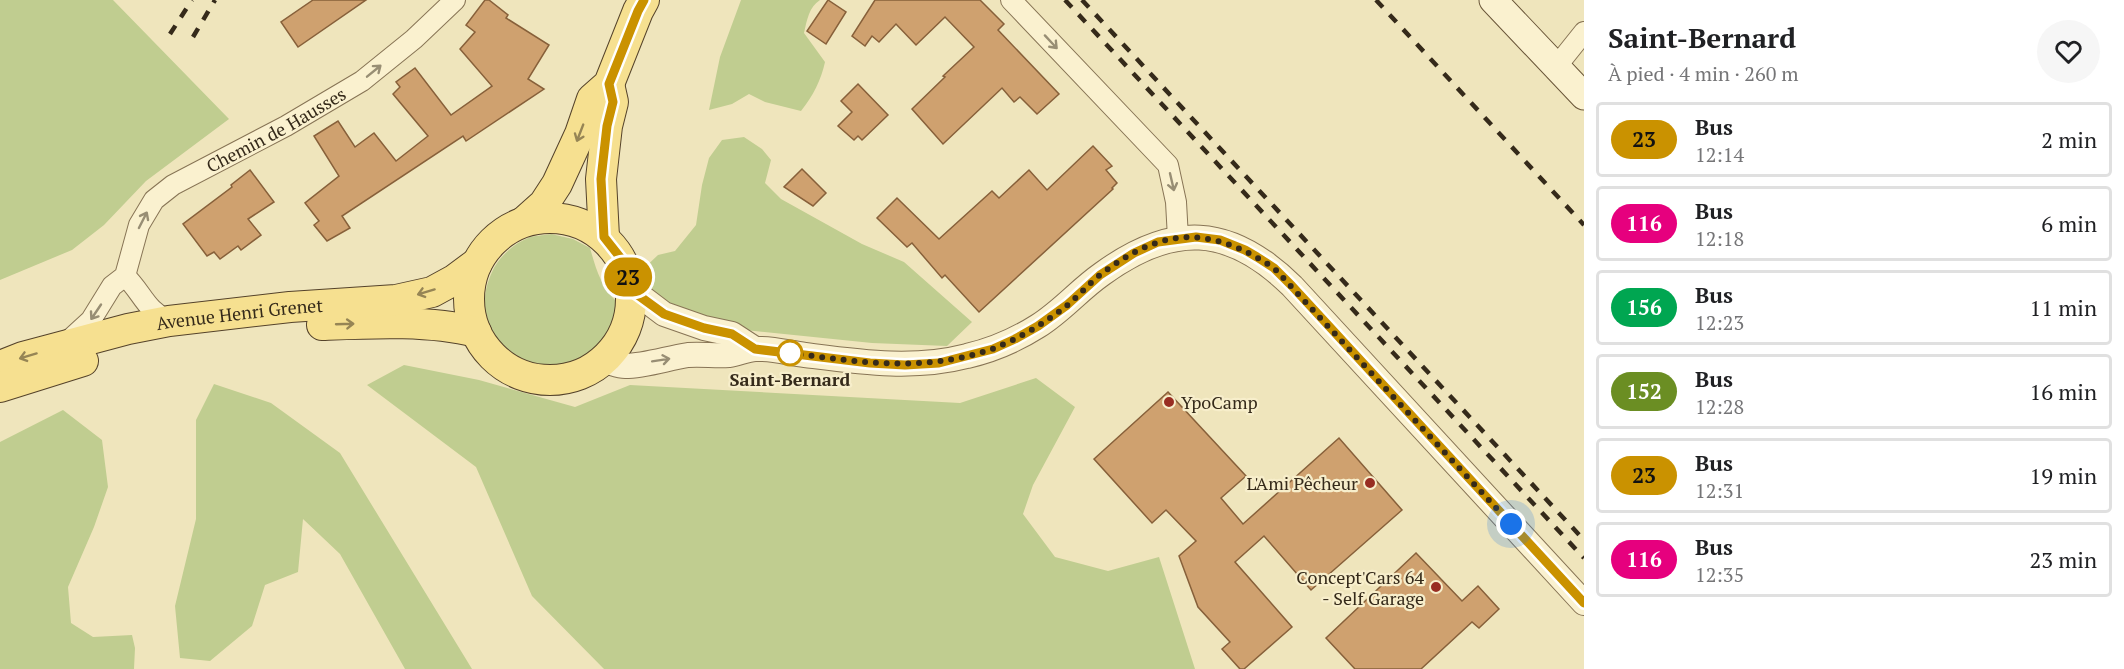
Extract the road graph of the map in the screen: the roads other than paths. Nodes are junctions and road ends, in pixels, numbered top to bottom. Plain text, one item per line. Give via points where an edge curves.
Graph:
1 (455, 0) edge
2 (644, 0) edge
3 (1011, 0) edge
4 (1493, 0) edge
5 (1584, 32) edge
6 (1556, 67) junction
7 (609, 84) junction
8 (1584, 96) edge
9 (525, 221) junction
10 (604, 237) junction
11 (1178, 238) junction
12 (477, 263) junction
13 (125, 276) junction
14 (631, 290) junction
15 (169, 321) junction
16 (476, 332) junction
17 (63, 346) junction
18 (755, 349) junction
19 (603, 361) junction
20 (0, 366) edge
21 (0, 387) edge
22 (1584, 603) edge

13 -> 1 street, Chemin de Hausses via 139,225 154,200 173,184 286,126 362,81
2 - 7 main road
3 -> 11 street via 1168,165
4 - 6 main road
5 - 6 street
6 - 8 main road
7 -> 9 main road via 592,99 557,184 544,204
7 - 10 main road via 613,102 601,179
9 - 10 main road via 553,217 580,223
9 - 12 main road via 505,231
10 - 14 main road via 623,261
11 - 18 street via 1134,253 1100,275 1038,326 993,349 969,356 905,365
11 - 22 street via 1220,240 1274,268
12 -> 15 main road, Avenue Henri Grenet via 432,292 396,300
12 - 16 main road via 470,286 470,310
13 - 15 street via 148,306
13 -> 17 street, Chemin de Hausses via 112,286 91,320
14 - 18 street via 664,314 732,334
14 - 19 main road via 626,328
15 - 17 main road, Avenue Henri Grenet
16 - 19 main road via 490,353 509,369 533,378 558,380 582,374
21 -> 16 main road, Avenue Henri Grenet via 141,345 197,333 357,323
17 -> 20 main road, Avenue Henri Grenet
19 -> 18 street via 625,366

